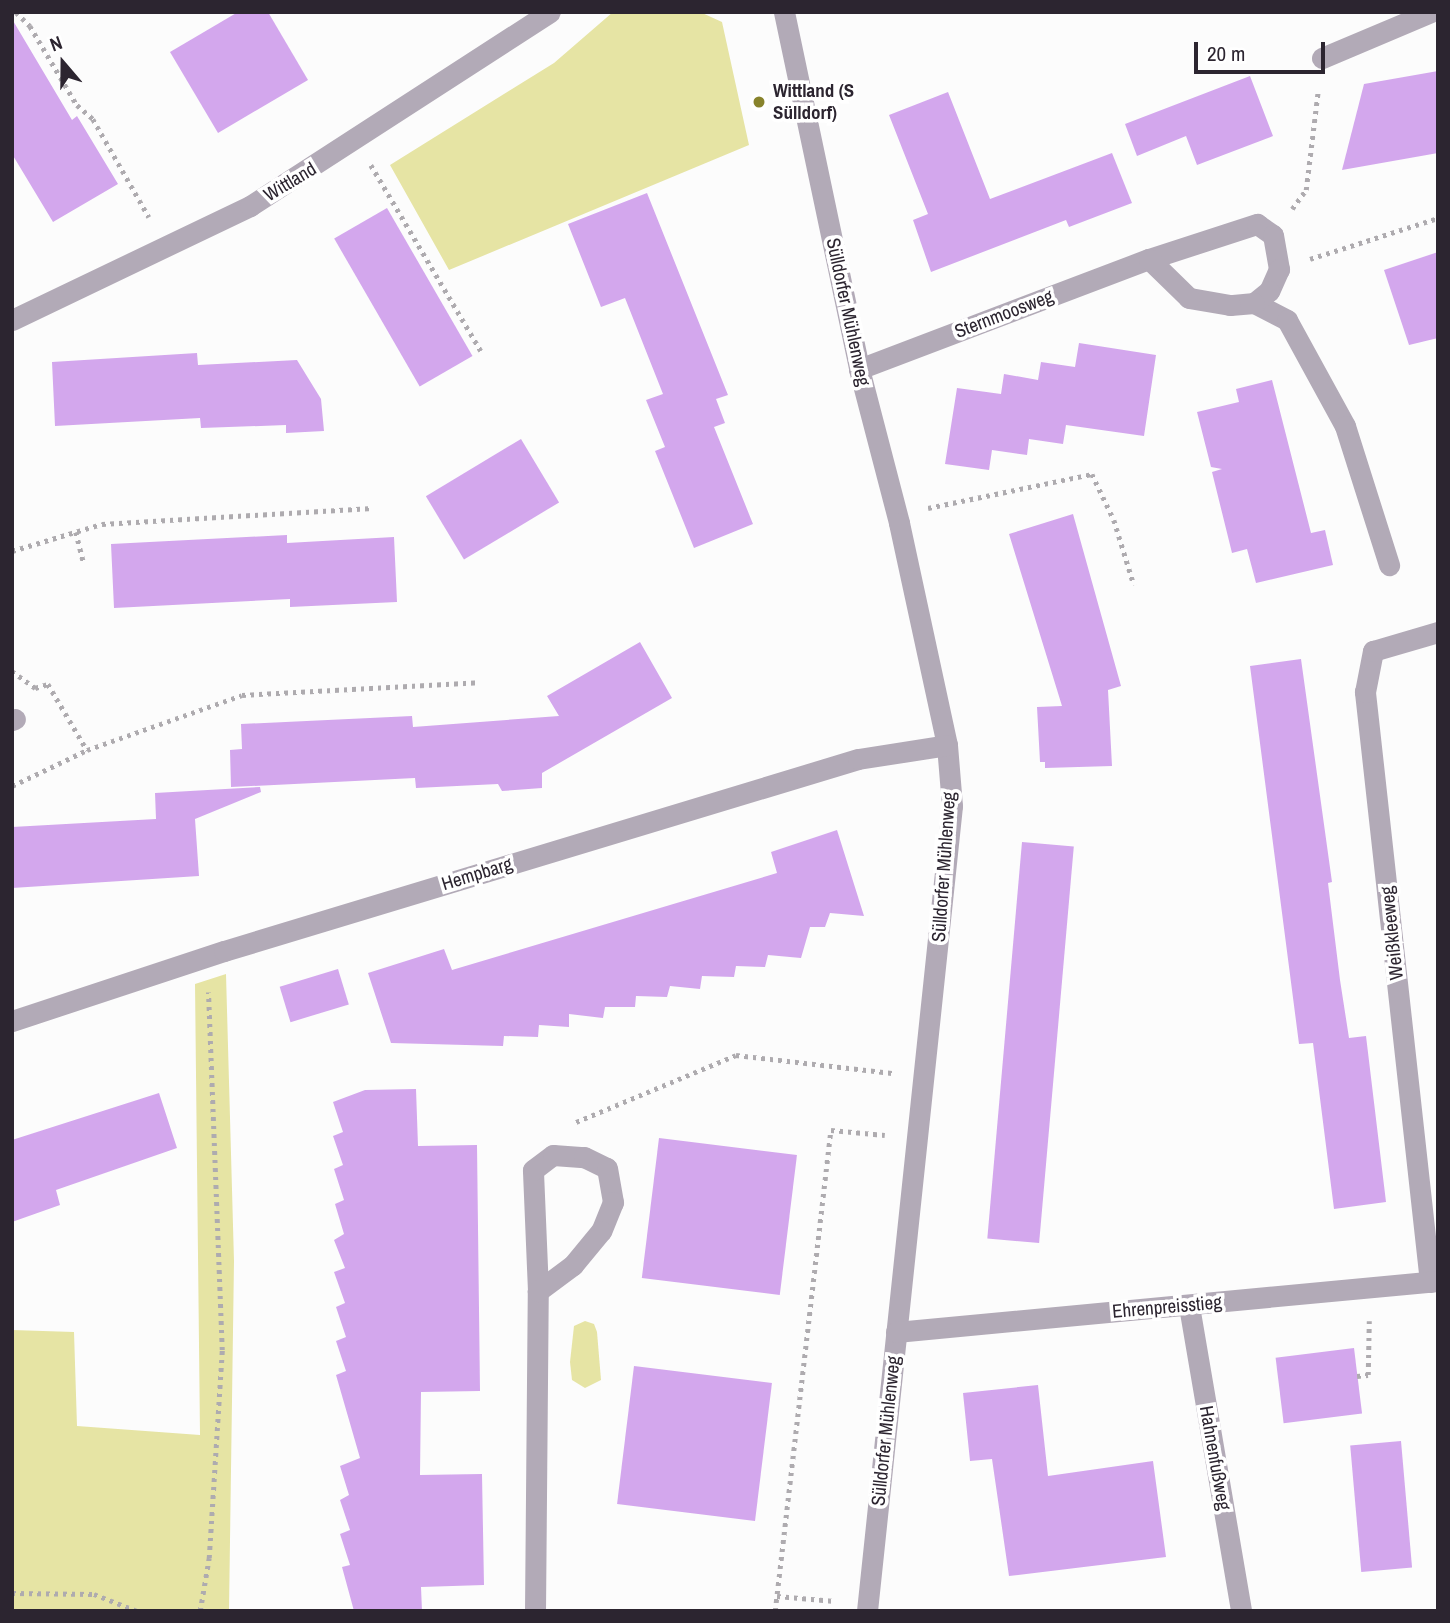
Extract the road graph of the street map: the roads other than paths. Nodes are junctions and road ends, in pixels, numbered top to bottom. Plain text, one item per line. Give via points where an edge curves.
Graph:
1 (550, 12) edge
2 (783, 12) edge
3 (1431, 12) edge
4 (1322, 58) road end
5 (1149, 259) junction
6 (1254, 303) junction
7 (12, 320) edge
8 (859, 369) junction
9 (1389, 565) dead end
10 (1438, 632) edge
11 (947, 746) junction
12 (12, 1021) edge
13 (1434, 1282) edge
14 (538, 1291) junction
15 (1189, 1306) junction
16 (896, 1332) junction
17 (867, 1607) edge
18 (535, 1611) edge
19 (1241, 1611) edge

1 - 7 street, Wittland via 303,174 167,248
2 - 8 street, Sülldorfer Mühlenweg
3 - 4 street
5 - 6 street via 1189,298
5 - 6 street, Sternmoosweg via 1257,224 1273,235 1279,269 1269,291
5 - 8 street, Sternmoosweg
6 - 9 street via 1287,320 1345,426
8 - 11 street, Sülldorfer Mühlenweg via 897,515
10 - 13 street, Weißkleeweg via 1373,651 1365,692
11 - 12 street, Hempbarg via 858,759 207,956
11 - 16 street, Sülldorfer Mühlenweg via 952,806
13 - 15 street, Ehrenpreisstieg
14 - 14 street via 533,1170 553,1155 584,1157 607,1168 613,1202 601,1231 573,1265
14 - 18 street
15 - 16 street, Ehrenpreisstieg
15 - 19 street, Hahnenfußweg
16 - 17 street, Sülldorfer Mühlenweg

